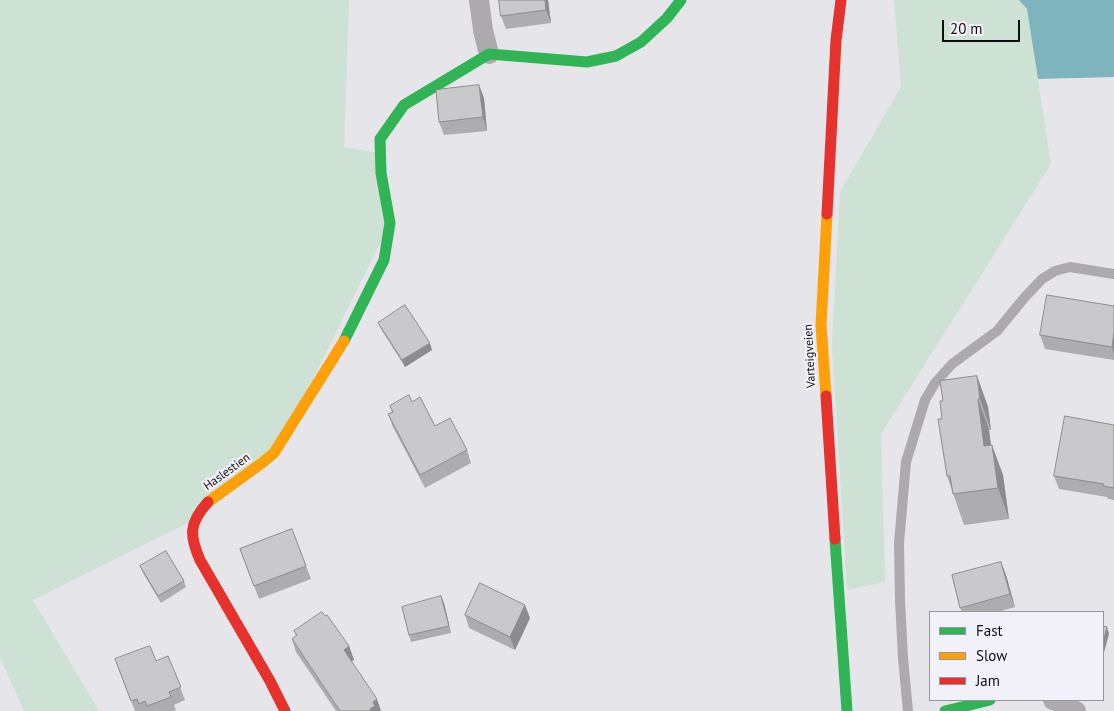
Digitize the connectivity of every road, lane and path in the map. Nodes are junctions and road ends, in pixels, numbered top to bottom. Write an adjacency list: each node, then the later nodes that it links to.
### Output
1 (479, 0): 4 (street)
2 (681, 0): 4 (street)
3 (841, 0): 9 (street, Varteigveien)
4 (489, 54): 8 (street, Haslestien)
5 (1114, 274): 10 (lane)
6 (986, 701): 11 (street)
7 (1056, 701): 12 (street)
8 (285, 711)
9 (847, 711)
10 (908, 711)
11 (945, 711)
12 (1076, 711)

